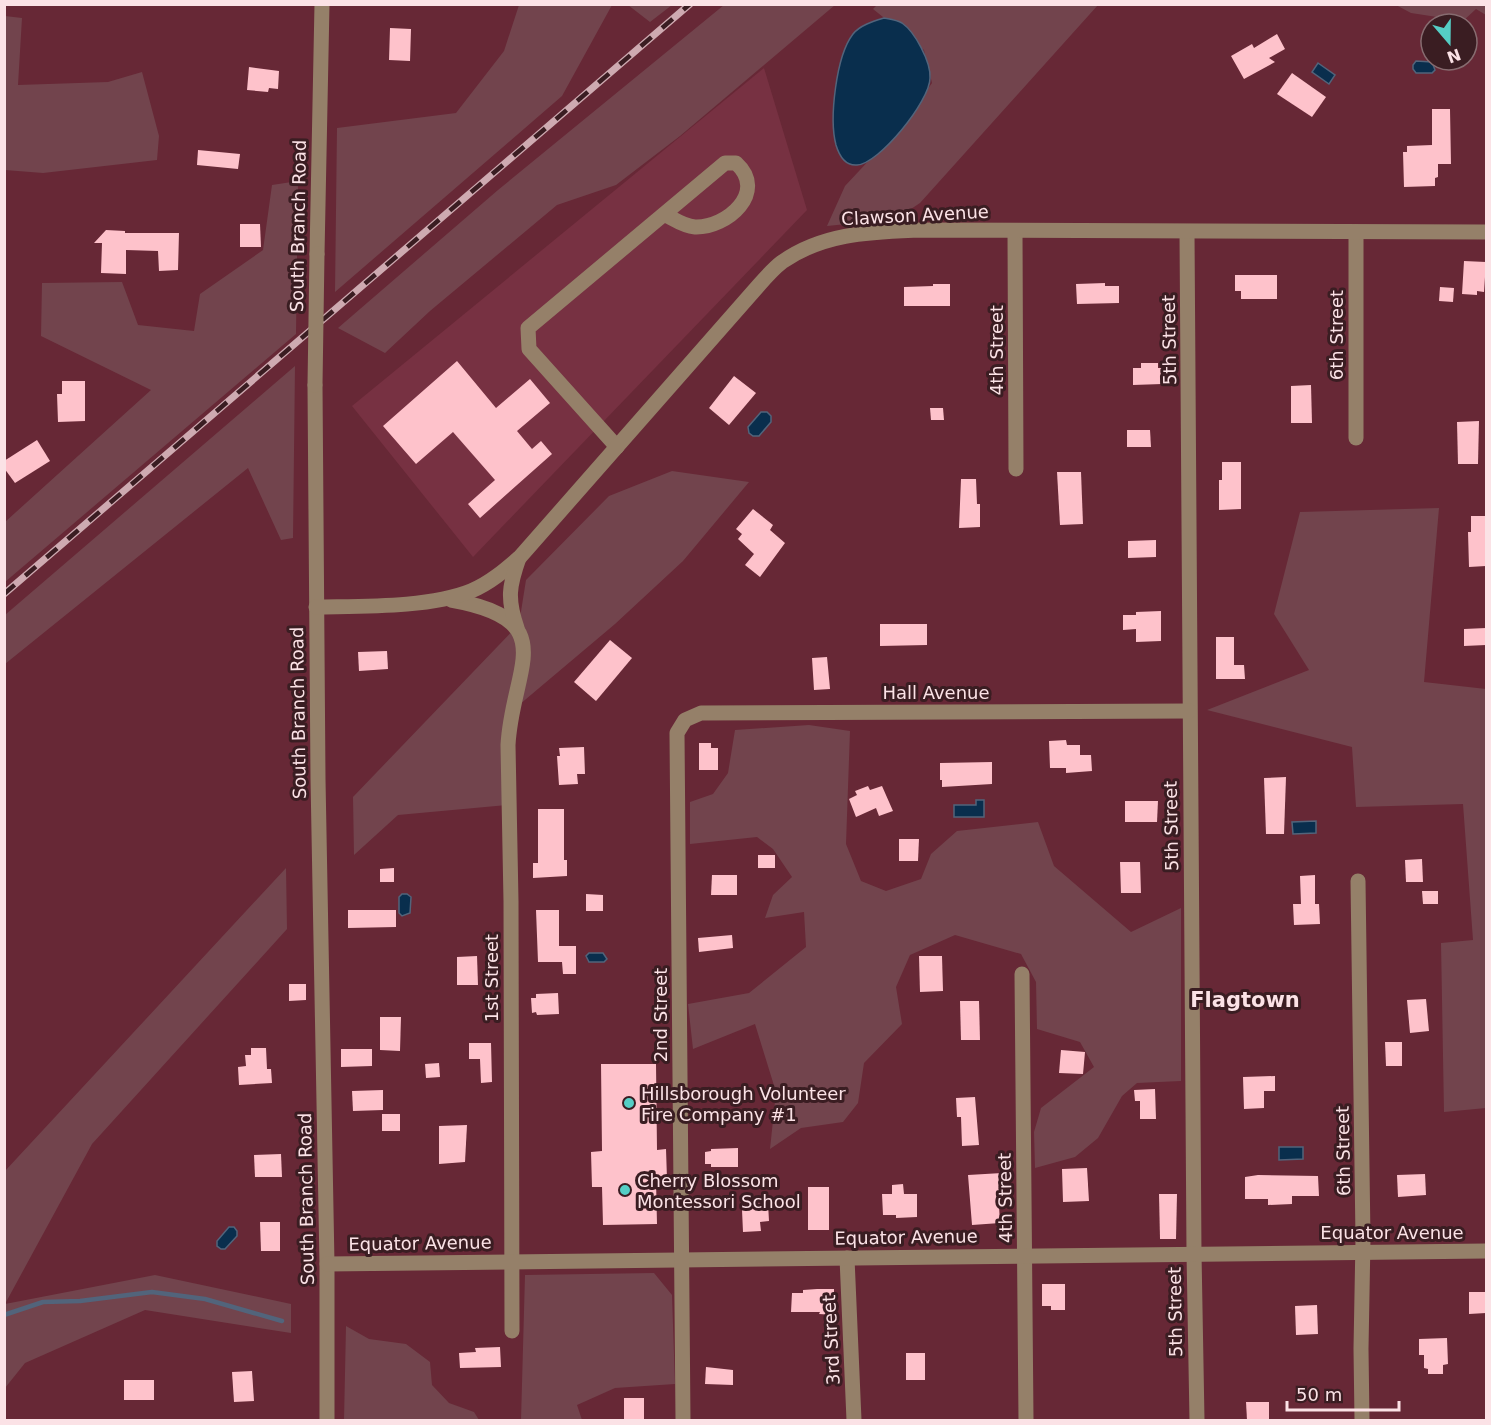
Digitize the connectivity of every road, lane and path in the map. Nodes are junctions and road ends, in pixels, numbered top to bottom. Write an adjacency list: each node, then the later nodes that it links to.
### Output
1 (322, 4): 12 (street, South Branch Road, bridge)
2 (664, 214): 2 (street); 8 (street)
3 (1015, 231): 4 (street, Clawson Avenue); 8 (street, Clawson Avenue); 9 (street, 4th Street)
4 (1187, 232): 5 (street, Clawson Avenue); 14 (street, 5th Street)
5 (1356, 232): 6 (street, Clawson Avenue); 7 (street, 6th Street)
6 (1486, 232)
7 (1356, 438)
8 (617, 447): 10 (street, Clawson Avenue)
9 (1016, 469)
10 (520, 557): 11 (street, Clawson Avenue); 13 (street, 1st Street)
11 (447, 599): 12 (street, Clawson Avenue); 13 (street)
12 (316, 607): 25 (street, South Branch Road)
13 (517, 628): 24 (street, 1st Street)
14 (1190, 711): 15 (street, Hall Avenue); 20 (street, 5th Street)
15 (685, 720): 23 (street, 2nd Street)
16 (1358, 881): 18 (street, 6th Street)
17 (1022, 974): 21 (street, 4th Street)
18 (1364, 1251): 19 (street, Equator Avenue); 20 (street, Equator Avenue); 32 (street, 6th Street)
19 (1486, 1251)
20 (1194, 1253): 21 (street, Equator Avenue); 31 (street, 5th Street)
21 (1026, 1255): 22 (street, Equator Avenue); 30 (street, 4th Street)
22 (847, 1258): 23 (street, Equator Avenue); 29 (street, 3rd Street)
23 (681, 1260): 24 (street, Equator Avenue); 28 (street, 2nd Street)
24 (513, 1262): 25 (street, Equator Avenue); 26 (street, 1st Street)
25 (327, 1264): 27 (street, South Branch Road)
26 (513, 1331)
27 (327, 1420)
28 (683, 1420)
29 (854, 1420)
30 (1026, 1420)
31 (1197, 1420)
32 (1362, 1420)

